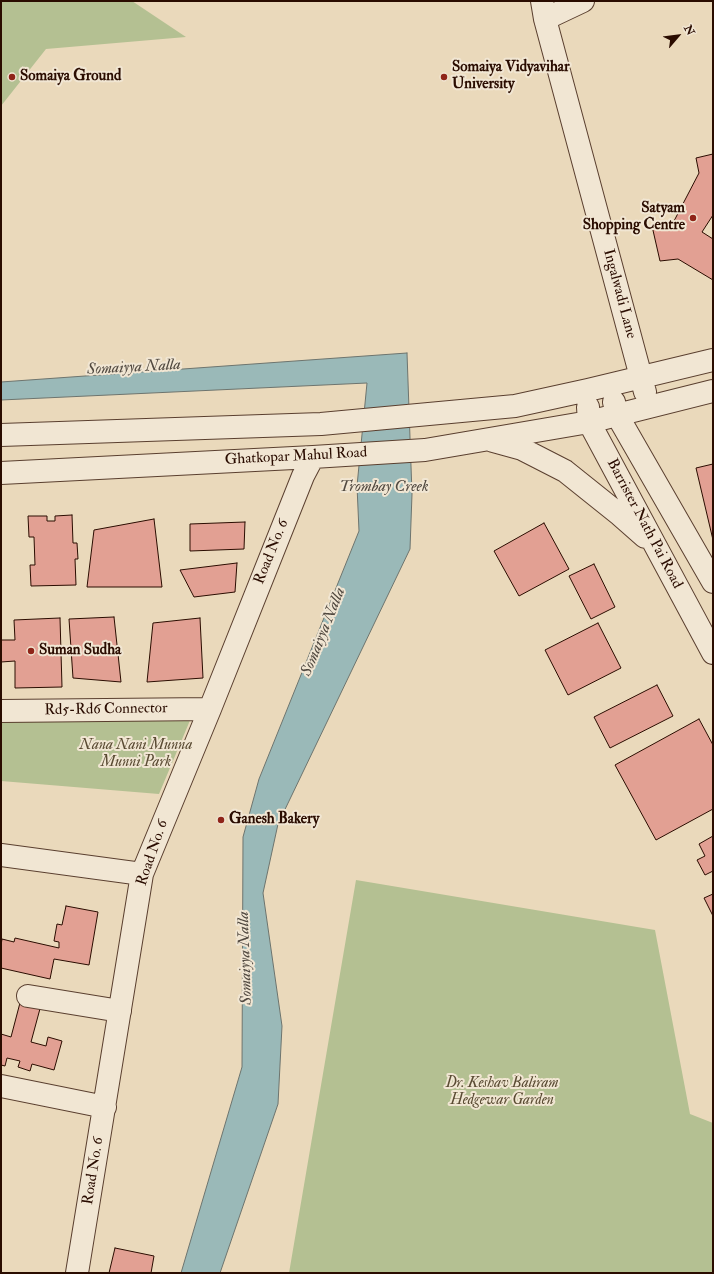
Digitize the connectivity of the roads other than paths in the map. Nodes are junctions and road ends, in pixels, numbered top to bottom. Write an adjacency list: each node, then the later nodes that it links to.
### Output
1 (583, 1): 2 (street)
2 (544, 10): 4 (street, Ingalwadi Lane)
3 (713, 360): 4 (street, Ghatkopar Mahul Road)
4 (641, 378): 5 (street, Ghatkopar Mahul Road); 8 (street, Ingalwadi Lane)
5 (610, 385): 6 (street, Ghatkopar Mahul Road); 9 (street)
6 (588, 390): 10 (street, Barrister Nath Pai Road); 11 (street, Ghatkopar Mahul Road)
7 (713, 391): 8 (street, Ghatkopar Mahul Road)
8 (649, 408): 9 (street, Ghatkopar Mahul Road)
9 (617, 415): 10 (street, Ghatkopar Mahul Road); 16 (street)
10 (589, 422): 12 (street, Ghatkopar Mahul Road); 15 (street, Barrister Nath Pai Road)
11 (1, 435)
12 (486, 439): 13 (street, Ghatkopar Mahul Road); 15 (street)
13 (313, 457): 14 (street, Ghatkopar Mahul Road); 18 (street, Road No. 6)
14 (1, 473)
15 (657, 549): 17 (street, Barrister Nath Pai Road)
16 (713, 582)
17 (713, 653)
18 (210, 709): 19 (street, Rd5-Rd6 Connector); 21 (street, Road No. 6)
19 (1, 712)
20 (1, 855): 21 (street)
21 (142, 874): 23 (street, Road No. 6)
22 (28, 996): 23 (street)
23 (120, 1011): 25 (street, Road No. 6)
24 (1, 1086): 25 (street)
25 (105, 1107): 26 (street, Road No. 6)
26 (77, 1273)

